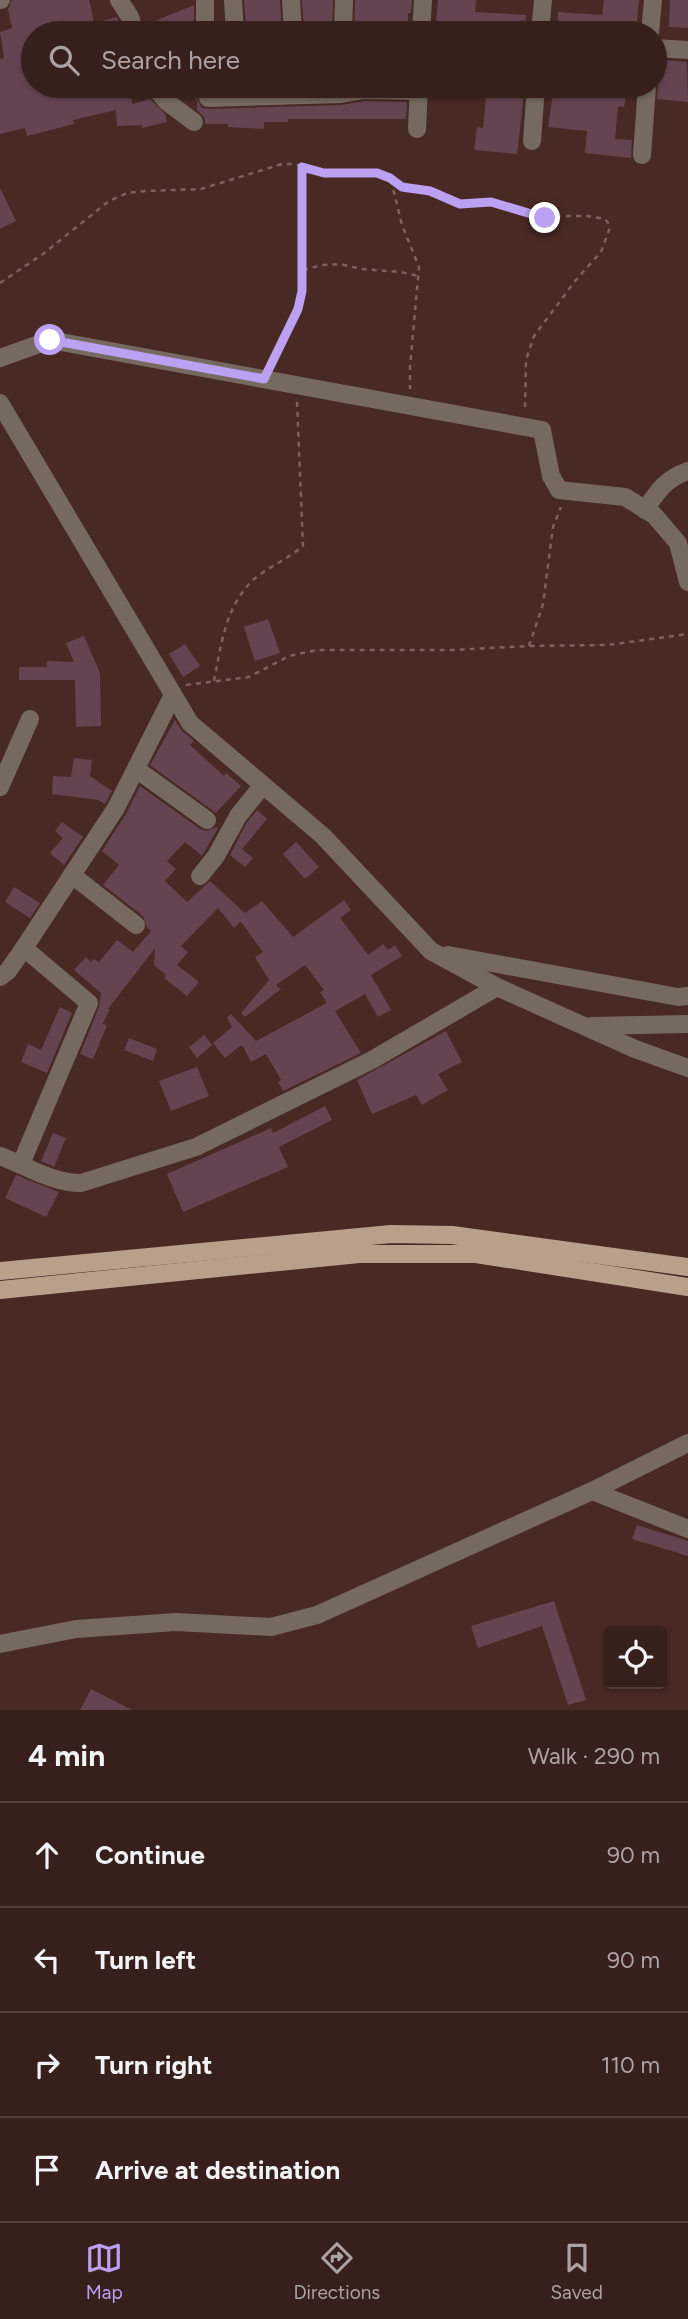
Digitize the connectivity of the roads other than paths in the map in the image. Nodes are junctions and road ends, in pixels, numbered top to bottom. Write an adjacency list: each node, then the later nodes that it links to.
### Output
1 (119, 0): 9 (street)
2 (205, 0): 10 (street)
3 (233, 0): 11 (street)
4 (291, 0): 12 (street)
5 (344, 0): 13 (street)
6 (423, 0): 14 (street)
7 (543, 0): 15 (street)
8 (653, 0): 16 (street)
9 (131, 21)
10 (205, 21)
11 (234, 21)
12 (292, 21)
13 (343, 21)
14 (422, 21)
15 (541, 21)
16 (651, 21)
17 (667, 49): 18 (street)
18 (688, 50)
19 (164, 98): 23 (street)
20 (419, 98): 24 (street)
21 (535, 98): 25 (street)
22 (646, 98): 26 (street)
23 (194, 122)
24 (417, 129)
25 (532, 141)
26 (642, 155)
27 (0, 358): 30 (street)
28 (0, 403): 32 (street)
29 (688, 471): 30 (street)
30 (645, 510): 31 (street)
31 (688, 582)
32 (171, 692): 34 (street); 35 (street)
33 (30, 719): 36 (street)
34 (136, 769): 37 (street); 38 (street)
35 (263, 785): 39 (street); 42 (street)
36 (0, 787)
37 (207, 820)
38 (72, 875): 40 (street); 41 (street)
39 (200, 876)
40 (136, 925)
41 (24, 948): 43 (street); 50 (street)
42 (431, 951): 44 (street); 45 (street)
43 (0, 976)
44 (497, 987): 47 (street); 50 (street)
45 (688, 996)
46 (688, 1024): 47 (street)
47 (584, 1026): 48 (street)
48 (688, 1068)
49 (0, 1156): 50 (street)
50 (21, 1164)
51 (688, 1266): 52 (main road)
52 (0, 1271)
53 (688, 1287): 54 (main road)
54 (0, 1290)
55 (688, 1443): 56 (street)
56 (592, 1491): 57 (street); 58 (street)
57 (688, 1529)
58 (0, 1644)

